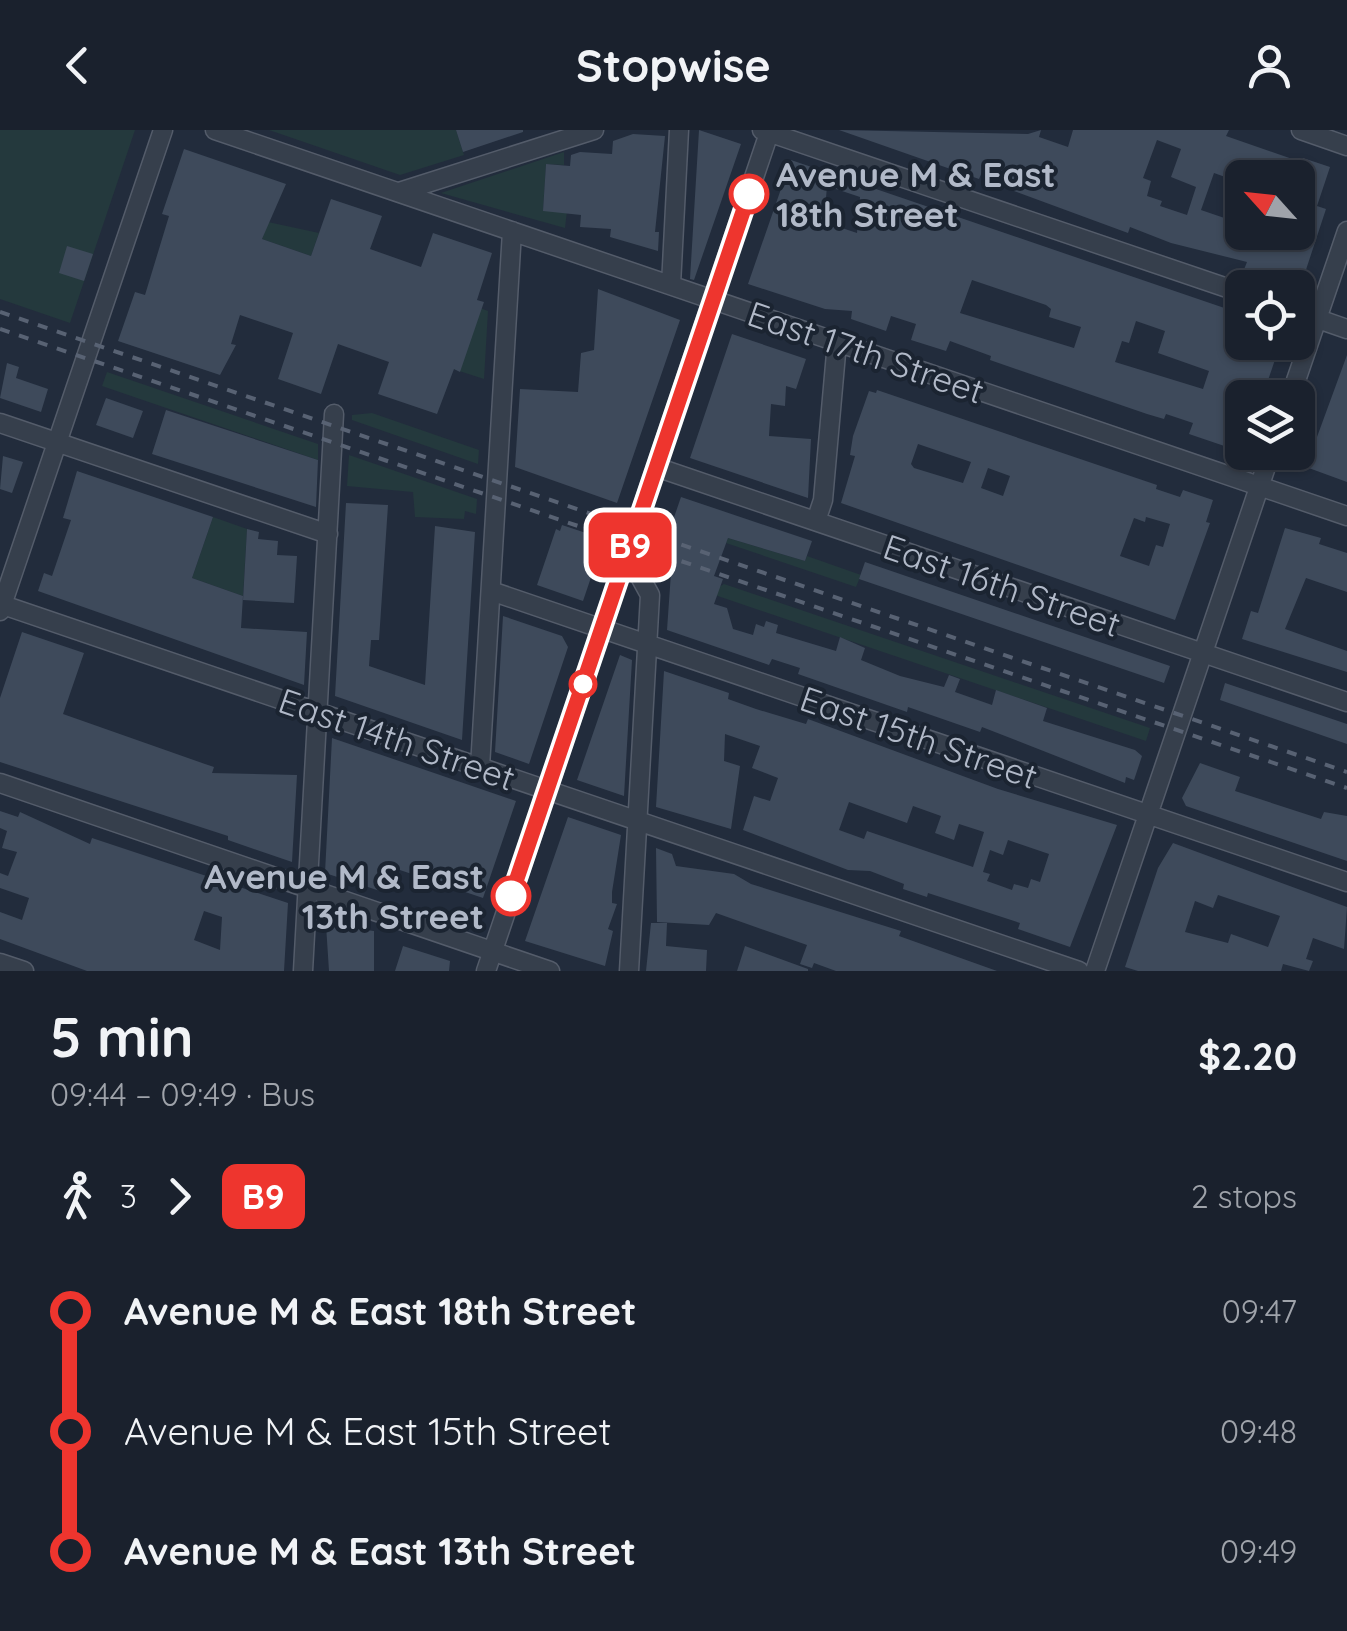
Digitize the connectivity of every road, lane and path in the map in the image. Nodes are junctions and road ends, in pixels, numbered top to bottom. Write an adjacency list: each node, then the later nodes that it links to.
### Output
1 (163, 130): 20 (street)
2 (216, 130): 8 (street, East 17th Street)
3 (594, 130): 8 (street)
4 (680, 130): 11 (street)
5 (1300, 130): 7 (street)
6 (767, 131): 12 (street); 13 (street)
7 (1347, 146)
8 (398, 192): 10 (street, East 17th Street)
9 (1347, 230): 14 (street)
10 (512, 231): 11 (street, East 17th Street); 28 (street)
11 (671, 285): 13 (street, East 17th Street)
12 (1225, 287)
13 (713, 300): 16 (street, East 17th Street); 21 (street)
14 (1317, 318): 15 (street); 17 (street)
15 (1347, 329)
16 (837, 342): 23 (street, East 17th Street); 25 (street)
17 (1296, 380)
18 (334, 414): 26 (street)
19 (0, 424): 20 (street)
20 (57, 443): 26 (street); 29 (street)
21 (656, 467): 25 (street, East 16th Street); 27 (street)
22 (1265, 470): 23 (street)
23 (1260, 486): 24 (street, East 17th Street); 32 (street)
24 (1347, 516)
25 (816, 522): 32 (street, East 16th Street)
26 (328, 534): 34 (street)
27 (627, 553): 30 (street); 31 (street)
28 (490, 591): 30 (street, East 15th Street); 35 (street)
29 (1, 606): 34 (street, East 14th Street)
30 (602, 629): 31 (street, East 15th Street); 37 (street)
31 (649, 645): 38 (street, East 15th Street); 39 (street)
32 (1201, 653): 33 (street, East 16th Street); 38 (street)
33 (1347, 702)
34 (318, 712): 35 (street, East 14th Street); 41 (street)
35 (480, 768): 37 (street, East 14th Street)
36 (0, 783): 41 (street)
37 (547, 790): 39 (street, East 14th Street); 42 (street)
38 (1148, 814): 40 (street, East 15th Street); 50 (street)
39 (638, 822): 48 (street); 49 (street, East 14th Street)
40 (1347, 882)
41 (308, 888): 42 (street); 45 (street)
42 (492, 951): 46 (street); 47 (street)
43 (0, 963): 44 (street)
44 (24, 971)
45 (303, 971)
46 (486, 971)
47 (550, 971)
48 (630, 971)
49 (1079, 971)
50 (1095, 971)

